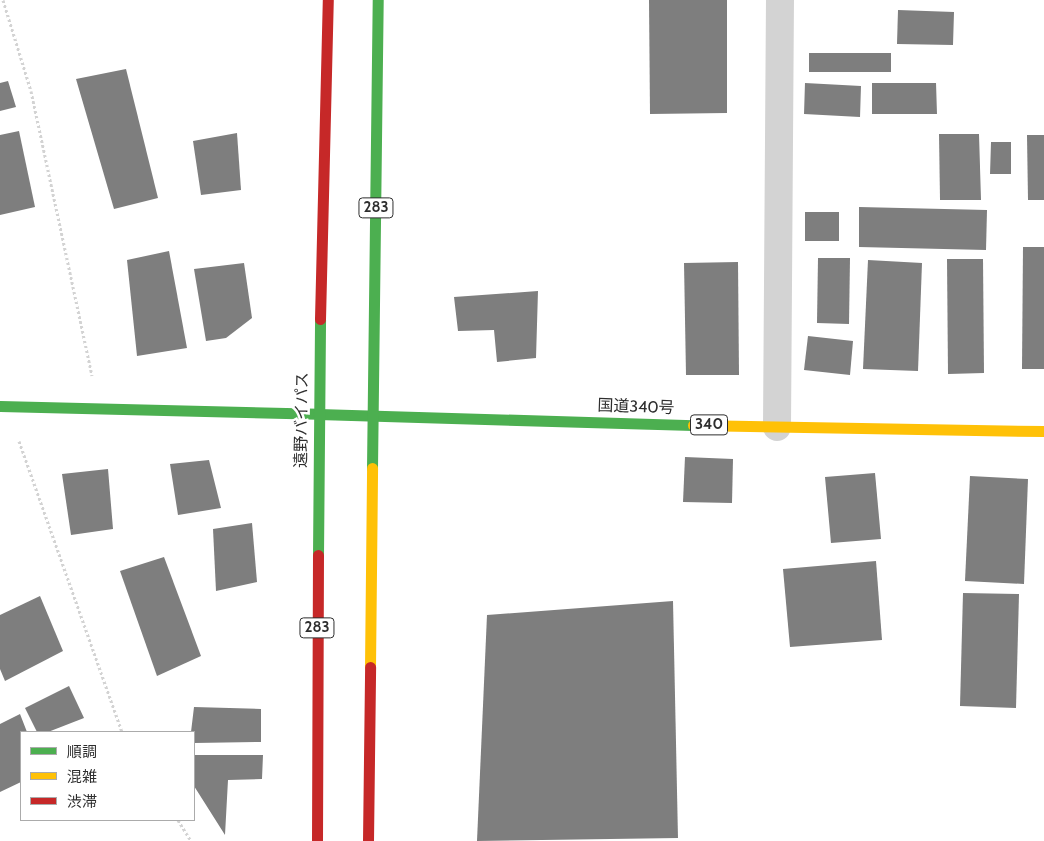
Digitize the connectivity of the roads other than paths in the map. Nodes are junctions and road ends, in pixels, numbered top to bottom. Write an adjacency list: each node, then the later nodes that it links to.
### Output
1 (328, 0): 5 (main road, 遠野バイパス / 283)
2 (378, 0): 6 (main road, 283)
3 (780, 0): 7 (street)
4 (4, 406): 5 (main road, 国道340号)
5 (318, 414): 6 (main road, 国道340号 / 340); 9 (main road, 遠野バイパス / 283)
6 (373, 417): 7 (main road, 国道340号 / 340); 10 (main road, 283)
7 (777, 427): 8 (main road, 国道340号 / 340)
8 (1044, 431)
9 (316, 841)
10 (368, 841)

